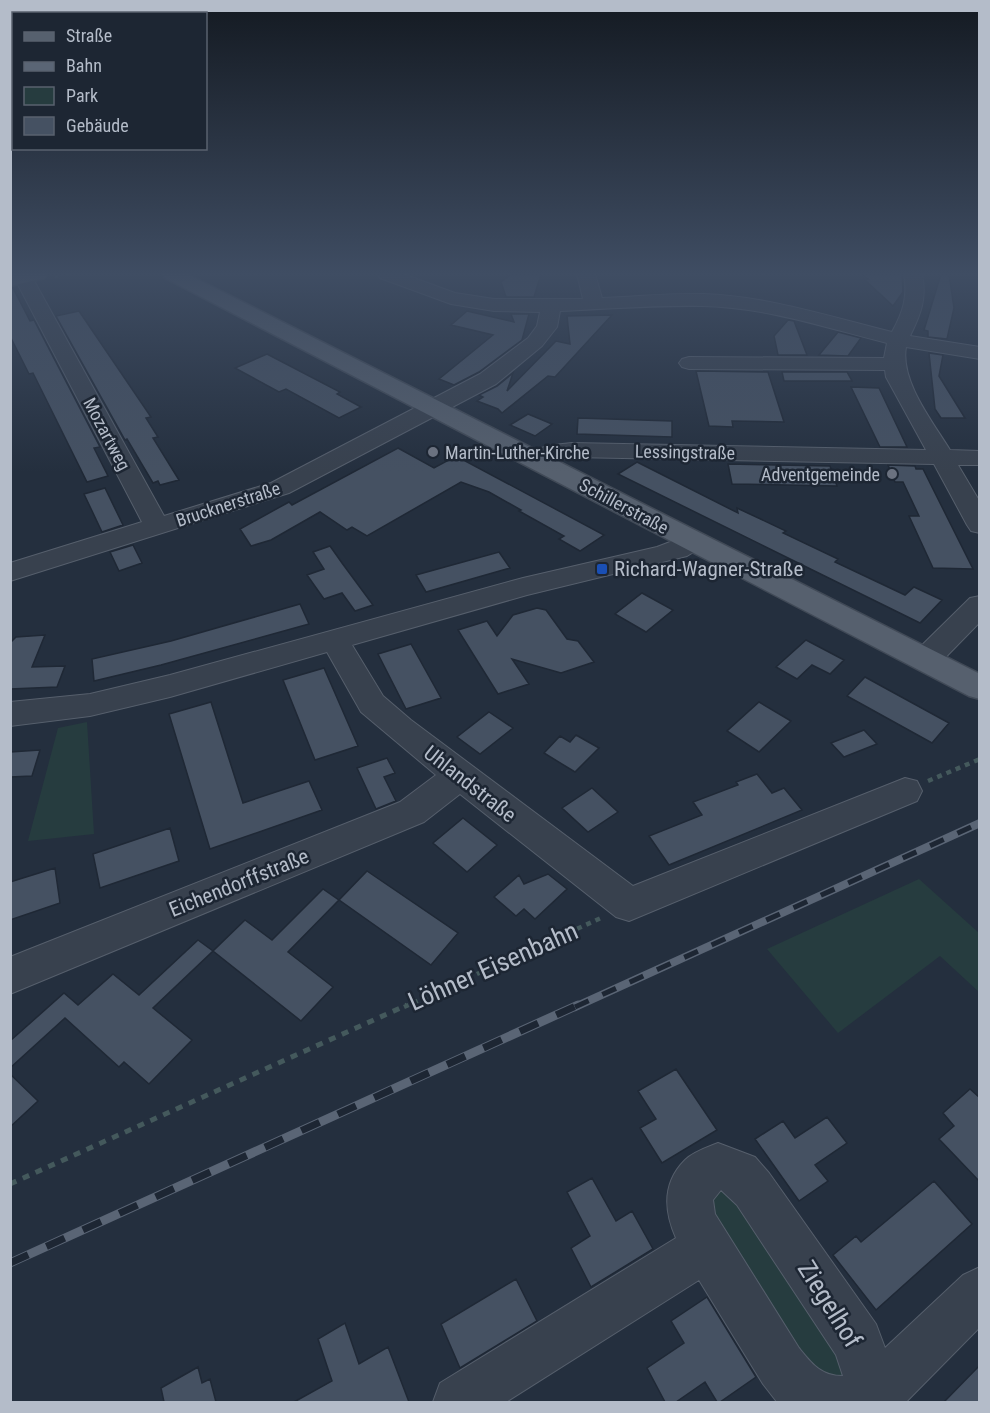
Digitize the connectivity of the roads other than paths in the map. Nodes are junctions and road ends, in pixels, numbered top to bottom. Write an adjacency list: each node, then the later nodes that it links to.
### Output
1 (898, 339): 8 (street)
2 (57, 340): 14 (street, Mozartweg)
3 (301, 340): 9 (main road, Schillerstraße)
4 (536, 340): 9 (street, Brucknerstraße)
5 (904, 340): 6 (street)
6 (980, 353)
7 (689, 363): 8 (street)
8 (893, 364): 10 (street)
9 (434, 408): 12 (main road, Schillerstraße); 14 (street, Brucknerstraße)
10 (942, 457): 11 (street, Lessingstraße); 12 (street, Lessingstraße); 13 (street)
11 (980, 458)
12 (536, 460): 15 (main road, Schillerstraße)
13 (980, 525)
14 (157, 527): 16 (street, Brucknerstraße)
15 (691, 542): 18 (street); 19 (main road, Schillerstraße)
16 (10, 572)
17 (980, 605): 19 (street)
18 (335, 640): 21 (street); 22 (street, Uhlandstraße)
19 (925, 660): 20 (main road, Schillerstraße)
20 (980, 688)
21 (10, 714)
22 (460, 776): 23 (street, Uhlandstraße); 24 (street, Eichendorffstraße)
23 (905, 791)
24 (10, 976)
25 (706, 1247): 27 (street, Ziegelhof); 27 (street, Ziegelhof); 28 (street)
26 (980, 1292): 27 (street)
27 (877, 1398)
28 (459, 1402)

